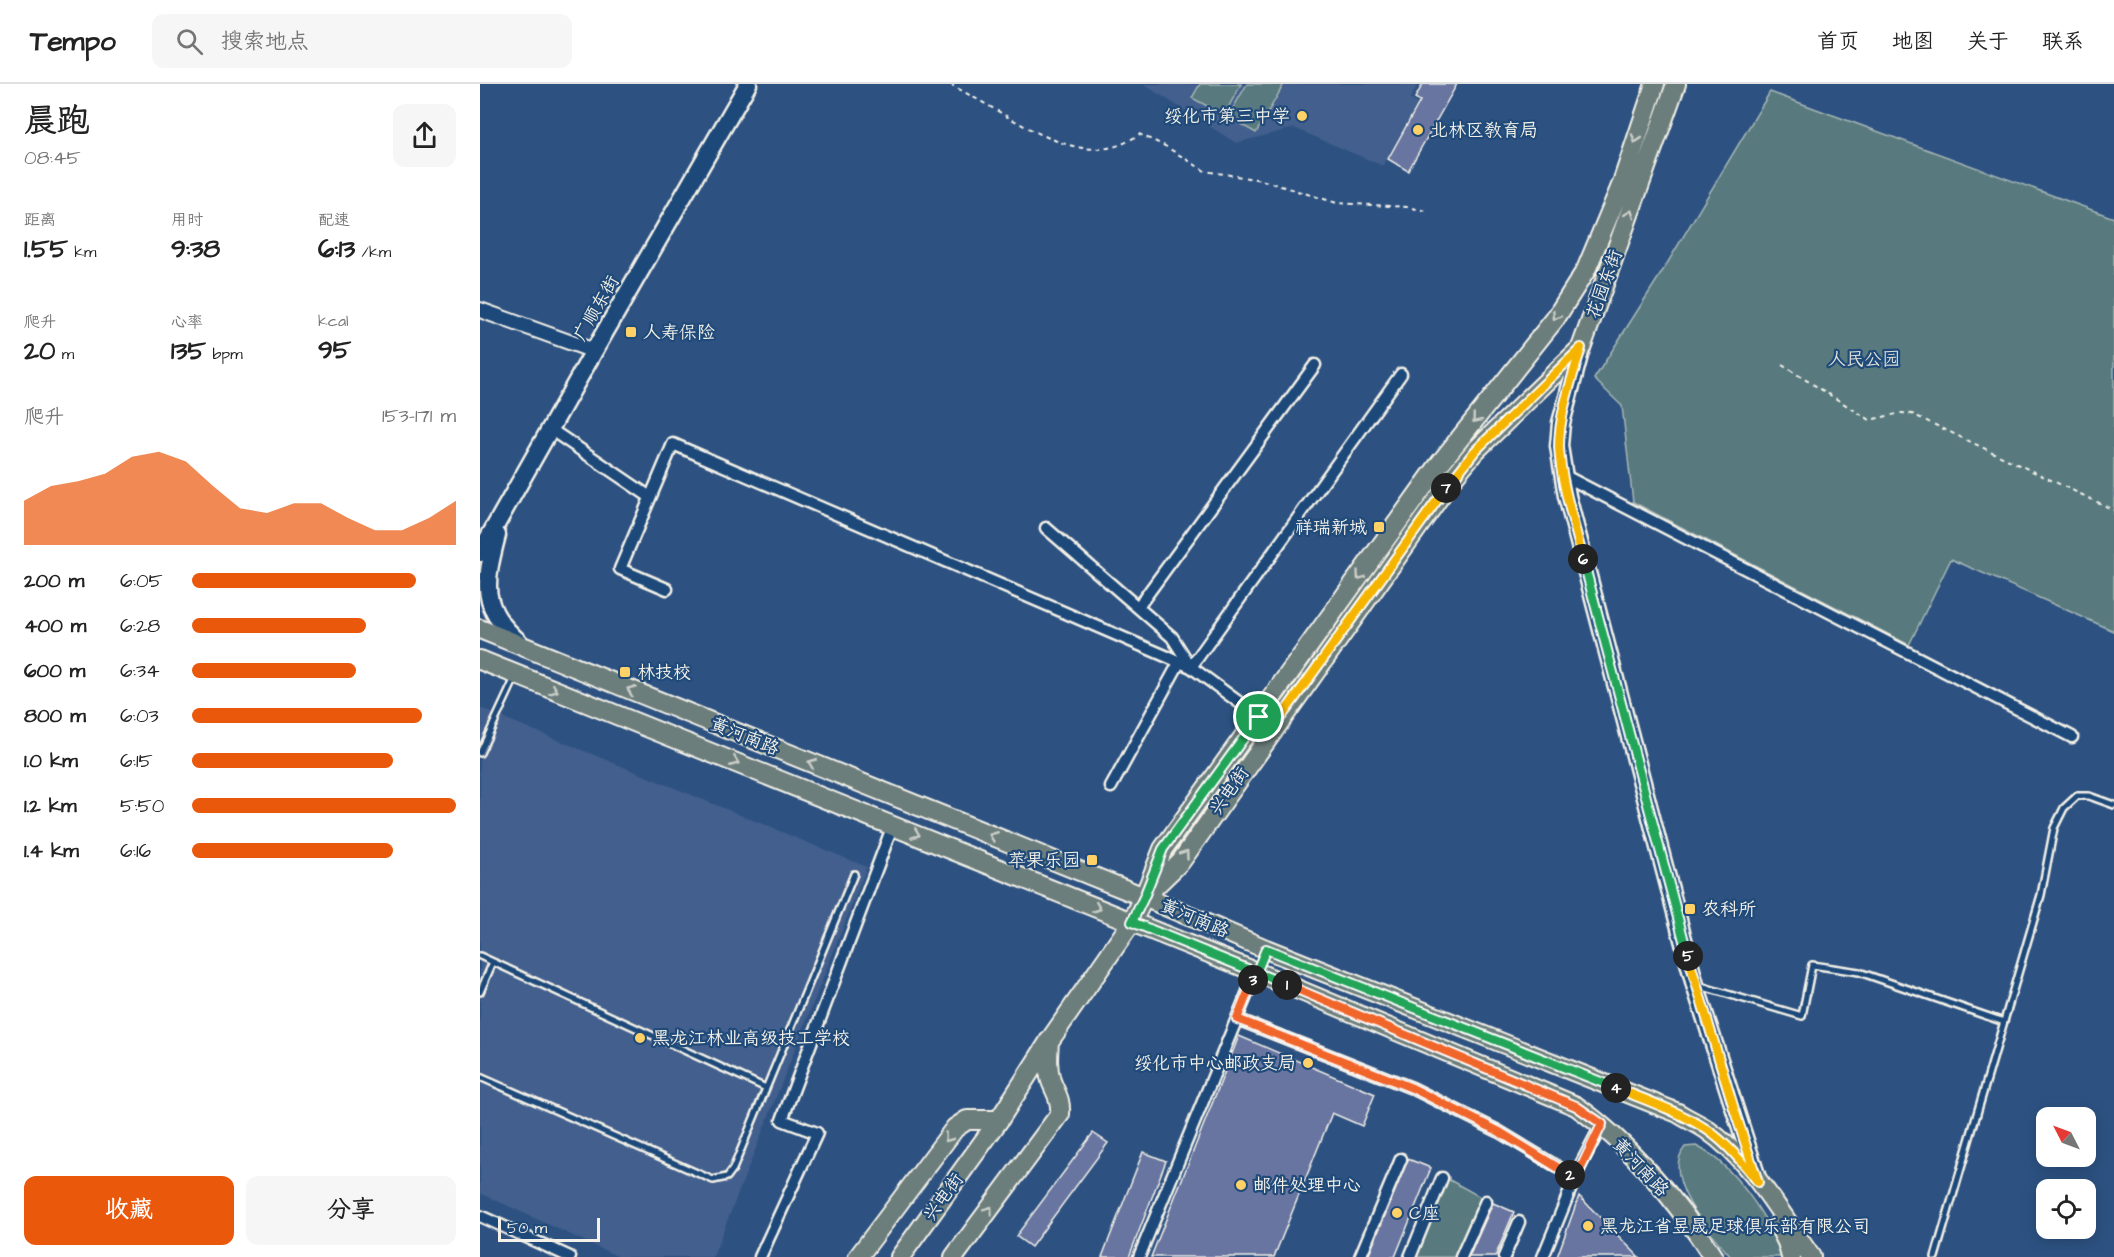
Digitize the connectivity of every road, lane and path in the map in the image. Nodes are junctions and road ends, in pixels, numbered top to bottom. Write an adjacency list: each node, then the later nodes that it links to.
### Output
1 (748, 84): 8 (main road, 广顺东街)
2 (950, 84): 5 (path)
3 (1655, 84): 12 (main road, 花园东街, one-way to 12)
4 (1676, 84): 7 (main road, 花园东街, one-way to 4)
5 (1427, 210)
6 (480, 310): 8 (street)
7 (1581, 348): 14 (main road, 花园东街); 28 (main road, 兴电街)
8 (594, 351): 13 (main road, 广顺东街)
9 (1315, 365): 21 (street)
10 (1782, 365): 16 (path)
11 (1401, 374): 26 (street)
12 (1512, 374): 28 (main road, 兴电街, one-way to 28)
13 (550, 429): 15 (street); 17 (main road, 广顺东街)
14 (1563, 474): 29 (street); 41 (main road, 花园东街)
15 (650, 496): 20 (street); 25 (street)
16 (2114, 510)
17 (503, 512): 19 (main road, 广顺东街); 23 (main road)
18 (1046, 528): 21 (street)
19 (480, 554)
20 (667, 589)
21 (1138, 608): 26 (street)
22 (480, 629): 23 (main road, 黄河南路)
23 (528, 649): 35 (main road, 黄河南路, one-way to 23)
24 (480, 660): 27 (main road, 黄河南路)
25 (1179, 663): 26 (street); 31 (street)
26 (1191, 667): 28 (street)
27 (516, 675): 30 (lane); 33 (main road, 黄河南路, one-way to 33)
28 (1267, 722): 35 (main road, 兴电街)
29 (2072, 737)
30 (480, 753)
31 (1111, 787)
32 (2114, 805): 44 (lane)
33 (893, 825): 36 (main road, 黄河南路, one-way to 36); 58 (street)
34 (854, 874): 47 (lane)
35 (1144, 897): 36 (main road, 兴电街); 37 (main road, 黄河南路)
36 (1132, 922): 40 (main road, 黄河南路); 45 (main road, 兴电街)
37 (1266, 949): 40 (main road); 53 (main road, 黄河南路)
38 (480, 956): 39 (lane)
39 (493, 962): 42 (lane); 47 (lane)
40 (1256, 972): 43 (street); 49 (main road, 黄河南路)
41 (1695, 985): 44 (lane); 53 (main road, 花园东街)
42 (480, 992)
43 (1237, 1019): 52 (street); 62 (street)
44 (2004, 1022): 71 (lane)
45 (1050, 1040): 48 (main road, 兴电街); 61 (main road, one-way to 45)
46 (480, 1077): 47 (lane)
47 (766, 1088)
48 (999, 1120): 59 (main road, one-way to 59); 60 (main road, 兴电街)
49 (1602, 1124): 52 (street); 68 (main road, 黄河南路)
50 (1401, 1159): 63 (street)
51 (1442, 1178): 64 (street)
52 (1576, 1178): 67 (street)
53 (1758, 1182): 69 (main road); 70 (main road)
54 (1486, 1201): 65 (street)
55 (480, 1215): 57 (street)
56 (1519, 1222): 66 (street)
57 (570, 1257)
58 (760, 1257)
59 (858, 1257)
60 (900, 1257)
61 (954, 1257)
62 (1140, 1257)
63 (1359, 1257)
64 (1410, 1257)
65 (1461, 1257)
66 (1504, 1257)
67 (1543, 1257)
68 (1713, 1257)
69 (1791, 1257)
70 (1811, 1257)
71 (1935, 1257)

